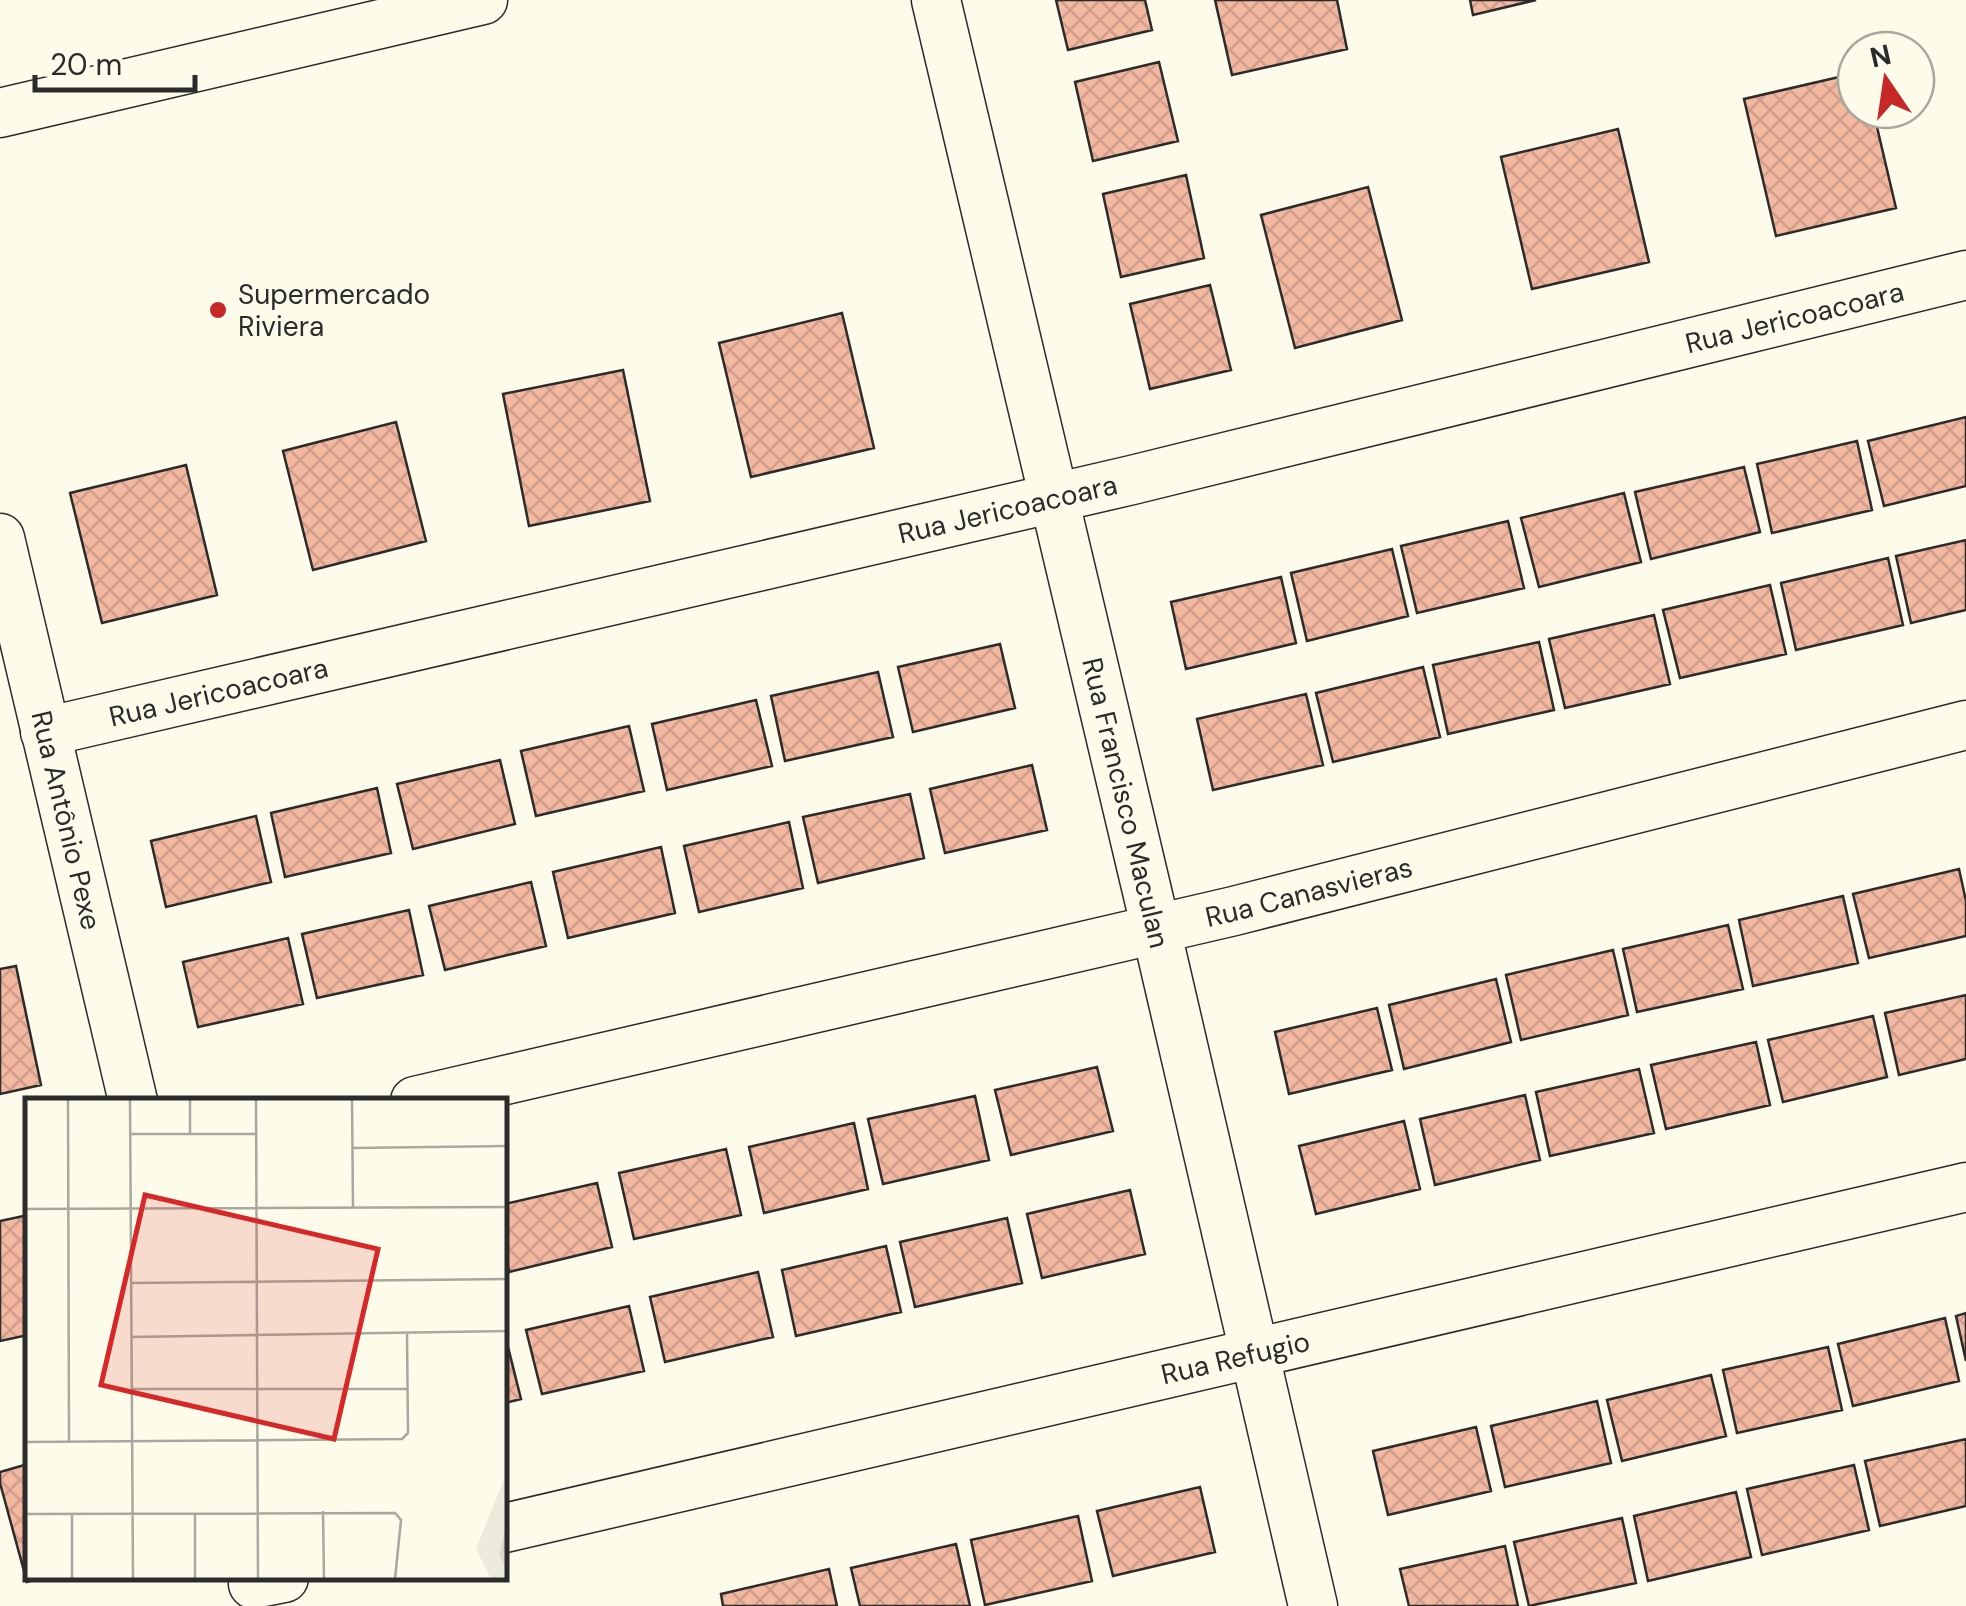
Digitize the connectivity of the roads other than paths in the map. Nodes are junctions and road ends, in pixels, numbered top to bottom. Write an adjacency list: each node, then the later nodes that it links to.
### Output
1 (483, 0): 3 (street)
2 (936, 0): 5 (street, Rua Francisco Maculan)
3 (0, 113)
4 (1966, 275): 5 (street, Rua Jericoacoara)
5 (1053, 499): 8 (street, Rua Jericoacoara); 9 (street, Rua Francisco Maculan)
6 (0, 538): 8 (street, Rua Antônio Pexe)
7 (1966, 725): 9 (street, Rua Canasvieras)
8 (46, 732): 10 (street, Rua Antônio Pexe)
9 (1156, 929): 11 (street, Rua Canasvieras); 13 (street, Rua Francisco Maculan)
10 (132, 1098)
11 (428, 1098)
12 (1966, 1187): 13 (street, Rua Refugio)
13 (1254, 1353): 14 (street, Rua Refugio); 15 (street, Rua Francisco Maculan)
14 (508, 1527)
15 (1313, 1606)

